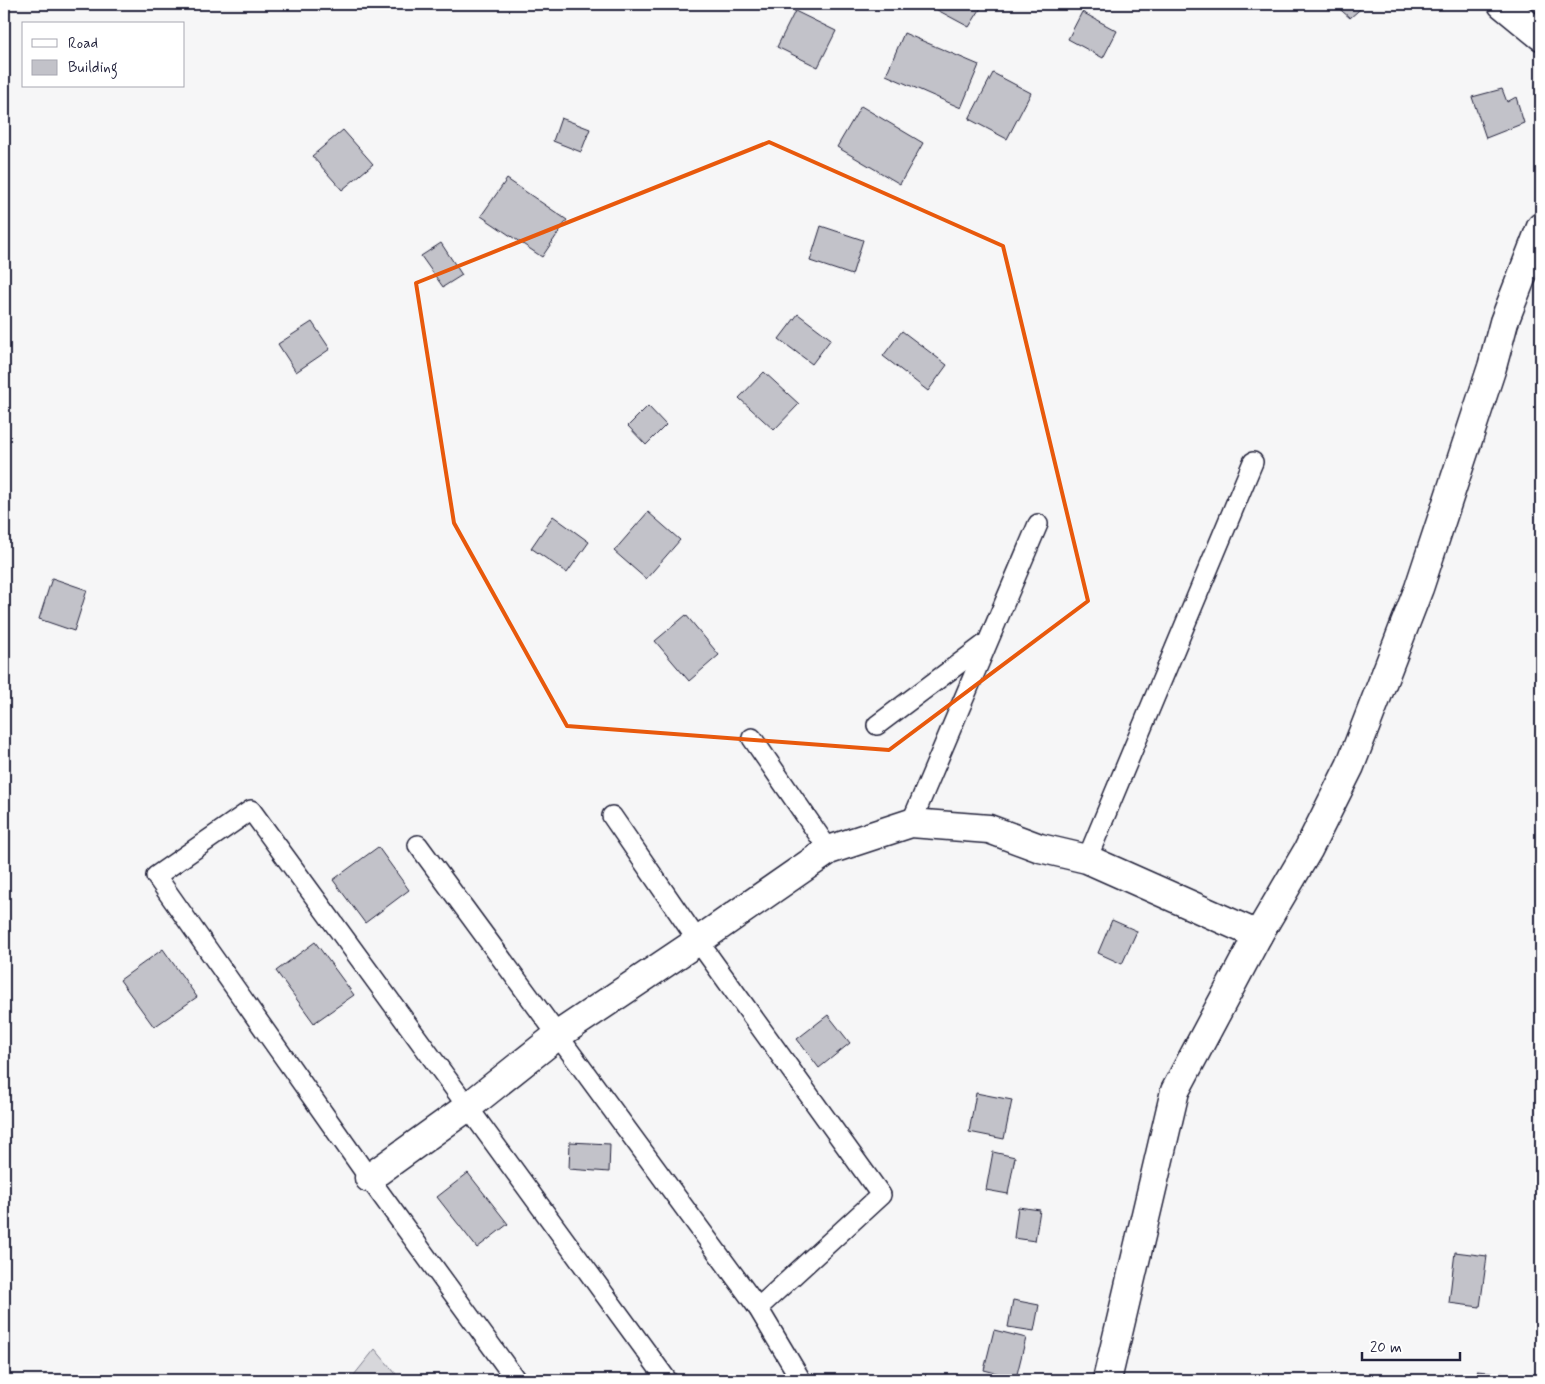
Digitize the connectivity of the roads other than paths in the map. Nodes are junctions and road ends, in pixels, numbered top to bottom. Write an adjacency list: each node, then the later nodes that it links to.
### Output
1 (1502, 4): 2 (street)
2 (1541, 36)
3 (1541, 227): 14 (street)
4 (1253, 462): 13 (lane)
5 (1038, 524): 6 (lane)
6 (986, 643): 7 (lane); 10 (lane)
7 (877, 724)
8 (752, 738): 12 (lane)
9 (612, 816): 15 (lane)
10 (911, 823): 12 (street); 13 (street)
11 (418, 846): 16 (lane)
12 (829, 850): 15 (street)
13 (1087, 858): 14 (street)
14 (1258, 935): 23 (street)
15 (698, 942): 16 (street); 19 (lane)
16 (558, 1035): 17 (street); 19 (lane)
17 (469, 1106): 18 (street); 18 (lane); 20 (lane)
18 (369, 1178): 21 (lane)
19 (758, 1308): 22 (lane)
20 (660, 1377)
21 (516, 1380)
22 (801, 1380)
23 (1107, 1380)

